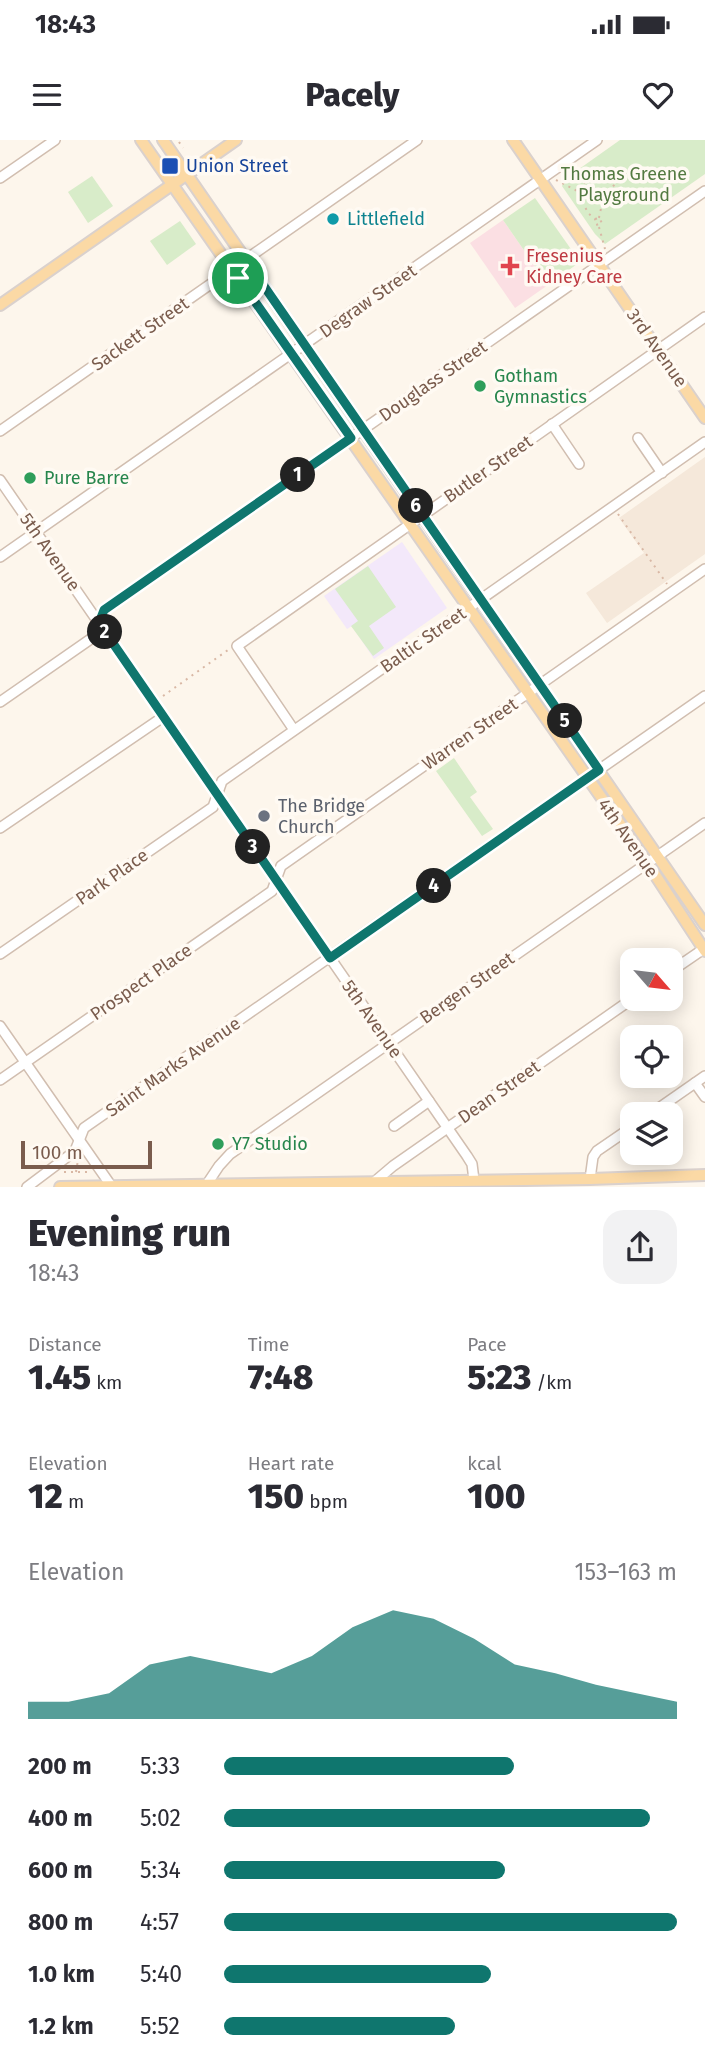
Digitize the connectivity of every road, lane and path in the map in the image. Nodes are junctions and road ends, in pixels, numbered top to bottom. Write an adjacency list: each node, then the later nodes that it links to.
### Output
1 (55, 140): 11 (street)
2 (141, 140): 14 (main road, 4th Avenue)
3 (163, 140): 10 (main road, 4th Avenue)
4 (236, 140): 10 (main road)
5 (417, 140): 24 (street, Sackett Street)
6 (513, 140): 12 (main road, 3rd Avenue)
7 (597, 140): 12 (street, Degraw Street)
8 (179, 142): 9 (path)
9 (183, 148)
10 (187, 174): 14 (main road); 24 (main road, 4th Avenue)
11 (0, 178)
12 (541, 180): 25 (main road, 3rd Avenue); 29 (street, Degraw Street)
13 (556, 180): 16 (path)
14 (173, 184): 26 (main road, 4th Avenue); 27 (main road)
15 (705, 191): 25 (street, Douglass Street)
16 (580, 193): 17 (path); 18 (path); 19 (path)
17 (585, 195): 18 (path); 19 (path)
18 (606, 195): 20 (path)
19 (582, 201): 21 (path)
20 (599, 218): 21 (path); 22 (path)
21 (595, 219): 22 (path)
22 (598, 226): 23 (path)
23 (605, 250)
24 (246, 260): 26 (street, Sackett Street); 29 (main road, 4th Avenue)
25 (599, 265): 30 (main road, 3rd Avenue); 34 (street, Douglass Street)
26 (232, 269): 31 (main road, 4th Avenue); 35 (street, Sackett Street)
27 (0, 305)
28 (705, 317): 30 (street, Butler Street)
29 (304, 345): 31 (street, Degraw Street); 34 (main road, 4th Avenue)
30 (658, 350): 32 (main road, 3rd Avenue); 33 (street, Butler Street)
31 (292, 354): 36 (main road, 4th Avenue); 45 (street, Degraw Street)
32 (705, 418)
33 (552, 424): 39 (street); 43 (street, Butler Street)
34 (363, 430): 36 (street, Douglass Street); 43 (main road, 4th Avenue)
35 (0, 431)
36 (351, 438): 44 (main road, 4th Avenue); 51 (street, Douglass Street)
37 (638, 438): 40 (street)
38 (705, 442): 40 (street, Baltic Street)
39 (579, 464)
40 (662, 473): 49 (street, Baltic Street)
41 (0, 481): 45 (street, 5th Avenue)
42 (618, 514): 48 (path)
43 (422, 515): 44 (street, Butler Street); 49 (main road, 4th Avenue)
44 (410, 524): 50 (main road, 4th Avenue); 52 (street, Butler Street)
45 (36, 532): 46 (street, Degraw Street); 51 (street, 5th Avenue)
46 (0, 557)
47 (705, 569): 53 (street, Warren Street)
48 (667, 585)
49 (480, 599): 50 (street, Baltic Street); 53 (main road, 4th Avenue)
50 (468, 608): 54 (main road, 4th Avenue); 59 (street, Baltic Street)
51 (99, 623): 57 (street, Douglass Street); 58 (street, 5th Avenue)
52 (233, 648): 55 (path); 59 (street)
53 (540, 685): 54 (street, Warren Street); 60 (main road, 4th Avenue)
54 (528, 694): 61 (main road, 4th Avenue); 67 (street, Warren Street)
55 (163, 696)
56 (705, 696): 60 (street, Saint Marks Avenue)
57 (0, 702)
58 (163, 717): 62 (street, 5th Avenue); 64 (street)
59 (294, 730): 62 (street, Baltic Street)
60 (599, 770): 61 (street, Saint Marks Avenue); 65 (main road, 4th Avenue)
61 (587, 779): 66 (main road, 4th Avenue); 71 (street, Saint Marks Avenue)
62 (217, 794): 67 (street, 5th Avenue); 70 (street, Park Place)
63 (705, 823): 65 (street, Bergen Street)
64 (0, 828)
65 (659, 856): 66 (street, Bergen Street); 68 (main road, 4th Avenue)
66 (648, 864): 69 (main road, 4th Avenue); 75 (street, Bergen Street)
67 (276, 879): 71 (street, 5th Avenue); 76 (street, Prospect Place)
68 (705, 925)
69 (705, 949): 72 (street)
70 (0, 954)
71 (330, 958): 75 (street, 5th Avenue); 86 (street, Saint Marks Avenue)
72 (683, 963)
73 (620, 1007): 84 (street, Dean Street)
74 (0, 1026): 76 (street)
75 (388, 1043): 81 (street, 5th Avenue); 95 (street, Bergen Street)
76 (25, 1062): 78 (street, Prospect Place); 86 (street)
77 (705, 1076): 79 (street)
78 (0, 1080)
79 (695, 1083): 80 (street); 82 (street)
80 (705, 1097)
81 (429, 1101): 83 (street); 84 (street, 5th Avenue)
82 (668, 1102)
83 (394, 1126)
84 (447, 1128): 93 (street, 5th Avenue); 94 (street, Dean Street)
85 (620, 1135): 92 (street)
86 (79, 1140): 96 (street, Saint Marks Avenue); 98 (street)
87 (79, 1156): 89 (path)
88 (55, 1172): 89 (path)
89 (76, 1172): 90 (path)
90 (92, 1172)
91 (705, 1175): 92 (main road)
92 (590, 1179): 93 (main road)
93 (474, 1180): 94 (main road)
94 (372, 1184): 95 (main road)
95 (206, 1186): 98 (main road)
96 (27, 1187)
97 (60, 1187): 98 (main road)
98 (112, 1187)

